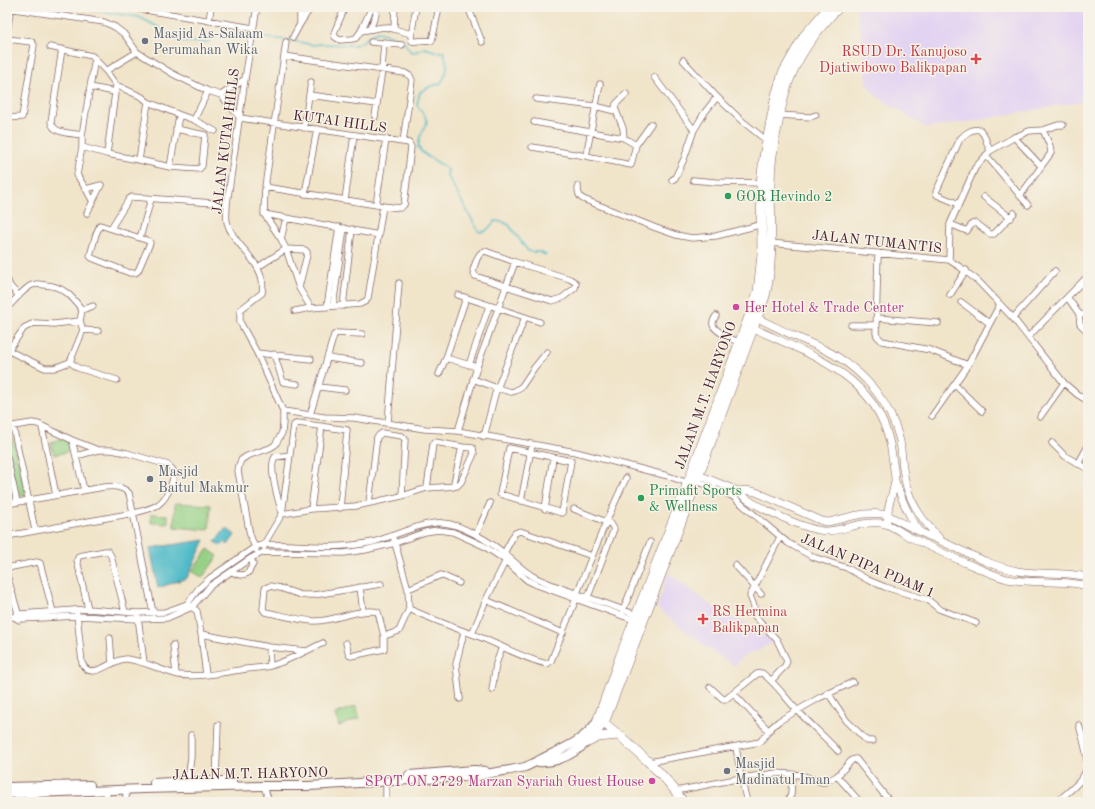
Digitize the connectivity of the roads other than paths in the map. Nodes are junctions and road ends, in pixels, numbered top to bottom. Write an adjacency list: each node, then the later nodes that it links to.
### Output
1 (10, 7): 22 (street); 33 (street)
2 (128, 7): 16 (street)
3 (210, 7): 16 (street)
4 (257, 7): 19 (street)
5 (300, 7): 17 (street)
6 (312, 7): 17 (street)
7 (345, 7): 21 (street)
8 (372, 7): 21 (street)
9 (376, 7): 20 (street)
10 (395, 7): 18 (street)
11 (416, 7): 23 (street)
12 (438, 7): 23 (street)
13 (468, 7): 29 (street)
14 (829, 7): 81 (highway, JALAN M.T. HARYONO)
15 (839, 7): 57 (highway, JALAN M.T. HARYONO)
16 (209, 21): 19 (street)
17 (300, 24): 24 (street)
18 (394, 28): 20 (street); 23 (street)
19 (253, 29): 40 (street, JALAN KUTAI HILLS)
20 (370, 29): 21 (street)
21 (361, 31)
22 (7, 33)
23 (411, 34)
24 (293, 37)
25 (7, 40): 60 (street)
26 (286, 42): 34 (street)
27 (371, 42): 28 (street)
28 (384, 42): 30 (street); 37 (street, KUTAI HILLS)
29 (482, 42)
30 (402, 45)
31 (50, 47): 32 (street)
32 (62, 49): 35 (street); 75 (street)
33 (137, 52): 38 (street); 45 (street)
34 (284, 56): 37 (street, KUTAI HILLS); 64 (street, KUTAI HILLS)
35 (95, 58): 38 (street); 44 (street)
36 (683, 60): 50 (street)
37 (382, 70): 53 (street, KUTAI HILLS); 82 (street, KUTAI HILLS)
38 (106, 71): 43 (street)
39 (654, 77): 71 (street)
40 (245, 79): 48 (street); 61 (street, JALAN KUTAI HILLS)
41 (311, 82): 49 (street)
42 (600, 84): 54 (street)
43 (116, 85): 46 (street); 52 (street)
44 (90, 87): 46 (street); 75 (street)
45 (208, 91): 48 (street); 62 (street)
46 (115, 92): 87 (street)
47 (626, 94): 55 (street)
48 (221, 95): 61 (street)
49 (309, 95): 53 (street, KUTAI HILLS); 68 (street)
50 (717, 97): 71 (street); 81 (street)
51 (536, 99): 54 (street)
52 (148, 102): 56 (street); 89 (street)
53 (377, 104): 59 (street, KUTAI HILLS)
54 (595, 106): 55 (street); 74 (street)
55 (615, 111): 79 (street)
56 (180, 115): 62 (street); 69 (street)
57 (780, 115): 58 (street); 111 (highway, JALAN M.T. HARYONO)
58 (816, 115)
59 (375, 117)
60 (7, 118)
61 (240, 118): 64 (street, KUTAI HILLS); 104 (street, JALAN KUTAI HILLS)
62 (194, 120): 67 (street)
63 (534, 122): 74 (street)
64 (274, 123): 68 (street, KUTAI HILLS); 96 (street, KUTAI HILLS)
65 (651, 124): 83 (street)
66 (1063, 125): 72 (street)
67 (206, 127): 73 (street); 76 (street)
68 (304, 128): 70 (street, KUTAI HILLS)
69 (176, 129): 76 (street); 91 (street)
70 (317, 129): 77 (street, KUTAI HILLS); 98 (street)
71 (694, 130): 92 (street)
72 (1042, 130): 78 (street); 90 (street)
73 (215, 131)
74 (590, 132): 79 (street); 88 (street)
75 (82, 135): 85 (street)
76 (205, 135): 91 (street)
77 (354, 135): 80 (street, KUTAI HILLS); 102 (street)
78 (1014, 137): 86 (street); 90 (street)
79 (624, 138): 83 (street)
80 (386, 139): 82 (street, KUTAI HILLS); 106 (street)
81 (766, 140): 94 (highway, JALAN M.T. HARYONO)
82 (403, 142): 106 (street, KUTAI HILLS)
83 (636, 145): 88 (street)
84 (532, 147): 88 (street)
85 (82, 148): 87 (street); 97 (street)
86 (988, 153): 99 (street); 105 (street); 105 (street)
87 (107, 154): 89 (street)
88 (586, 156)
89 (139, 160): 91 (street)
90 (1041, 166): 99 (street)
91 (170, 167)
92 (672, 180)
93 (693, 180): 94 (street)
94 (761, 183): 111 (highway, JALAN M.T. HARYONO)
95 (578, 186): 111 (street)
96 (265, 187): 98 (street, KUTAI HILLS); 109 (street, KUTAI HILLS)
97 (86, 189): 103 (street); 103 (street)
98 (305, 194): 102 (street, KUTAI HILLS)
99 (1020, 196): 107 (street)
100 (984, 197): 112 (street)
101 (151, 198): 104 (street); 114 (street); 117 (street)
102 (345, 200): 106 (street, KUTAI HILLS)
103 (93, 202): 108 (street)
104 (228, 204): 124 (street, JALAN KUTAI HILLS)
105 (959, 204): 112 (street)
106 (379, 205): 116 (street)
107 (1028, 205)
108 (87, 212)
109 (264, 214): 110 (street); 118 (street)
110 (286, 218): 113 (street); 118 (street)
111 (766, 224): 119 (highway, JALAN M.T. HARYONO); 151 (highway, JALAN M.T. HARYONO)
112 (950, 224): 122 (street)
113 (341, 227): 115 (street); 140 (street)
114 (111, 228): 117 (street); 117 (street)
115 (352, 229): 116 (street); 141 (street)
116 (378, 235): 141 (street)
117 (140, 238)
118 (281, 239): 120 (street)
119 (770, 243): 121 (street, JALAN TUMANTIS); 151 (highway, JALAN M.T. HARYONO)
120 (286, 248): 124 (street); 131 (street); 131 (street)
121 (878, 253): 122 (street, JALAN TUMANTIS); 153 (street)
122 (949, 260): 125 (street, JALAN TUMANTIS)
123 (516, 262): 130 (street); 130 (street); 130 (street)
124 (258, 267): 173 (street, JALAN KUTAI HILLS)
125 (966, 270): 133 (street); 138 (street, JALAN TUMANTIS)
126 (1055, 271): 154 (street)
127 (1088, 276): 136 (street)
128 (7, 279): 134 (street)
129 (399, 283): 199 (street)
130 (508, 285): 145 (street)
131 (299, 288): 144 (street)
132 (458, 295): 135 (street)
133 (950, 295)
134 (19, 296): 143 (street); 146 (street)
135 (466, 298): 142 (street); 176 (street)
136 (1068, 298): 148 (street); 167 (street)
137 (961, 302): 158 (street)
138 (1000, 304): 154 (street, JALAN TUMANTIS); 158 (street)
139 (93, 306): 146 (street)
140 (330, 306): 141 (street); 144 (street)
141 (343, 306)
142 (489, 306): 145 (street); 181 (street)
143 (7, 308)
144 (311, 308): 147 (street)
145 (497, 308): 152 (street); 183 (street)
146 (82, 310): 155 (street)
147 (295, 311)
148 (1079, 314): 149 (street); 165 (street)
149 (1088, 315)
150 (716, 316): 169 (street)
151 (753, 317): 161 (highway, JALAN M.T. HARYONO); 163 (street)
152 (525, 318): 156 (street); 191 (street)
153 (877, 318): 157 (street); 160 (street)
154 (1013, 318): 167 (street, JALAN TUMANTIS)
155 (80, 321): 162 (street); 171 (street)
156 (540, 322)
157 (938, 323)
158 (989, 324): 182 (street)
159 (851, 325): 160 (street)
160 (877, 325): 182 (street)
161 (750, 327): 168 (street); 169 (highway, JALAN M.T. HARYONO); 219 (highway, JALAN M.T. HARYONO)
162 (83, 330): 164 (street); 179 (street)
163 (782, 330): 168 (street); 170 (street)
164 (98, 331)
165 (1088, 332)
166 (362, 334): 175 (street)
167 (1028, 337): 188 (street, JALAN TUMANTIS)
168 (779, 339): 178 (street)
169 (740, 343): 219 (highway, JALAN M.T. HARYONO)
170 (824, 350): 178 (street); 229 (street)
171 (7, 351): 179 (street)
172 (547, 352): 191 (street)
173 (257, 353): 174 (street); 194 (street, JALAN KUTAI HILLS)
174 (274, 354): 177 (street); 187 (street)
175 (328, 358): 180 (street); 190 (street)
176 (446, 358): 181 (street); 184 (street)
177 (311, 359)
178 (820, 359): 220 (street)
179 (70, 362): 186 (street)
180 (362, 363)
181 (469, 365): 183 (street)
182 (968, 365): 189 (street)
183 (477, 367): 185 (street)
184 (439, 374)
185 (473, 379): 191 (street); 203 (street)
186 (117, 380)
187 (297, 384)
188 (1064, 384): 193 (street, JALAN TUMANTIS); 198 (street)
189 (955, 385): 195 (street); 197 (street)
190 (319, 387): 192 (street); 196 (street)
191 (497, 388): 204 (street)
192 (345, 390)
193 (1088, 401)
194 (283, 411): 196 (street, JALAN PIPA PDAM 1); 258 (street, JALAN KUTAI HILLS)
195 (982, 411)
196 (310, 415): 199 (street, JALAN PIPA PDAM 1)
197 (932, 416)
198 (1040, 417)
199 (388, 423): 203 (street, JALAN PIPA PDAM 1)
200 (10, 426): 202 (street); 227 (street)
201 (322, 426): 212 (street); 235 (street); 237 (street)
202 (42, 427): 205 (street); 225 (street)
203 (458, 431): 204 (street, JALAN PIPA PDAM 1)
204 (484, 437): 207 (street, JALAN PIPA PDAM 1)
205 (72, 440): 210 (street); 213 (street)
206 (1052, 443): 216 (street)
207 (532, 445): 211 (street); 219 (street, JALAN PIPA PDAM 1)
208 (1088, 446): 216 (street)
209 (462, 447): 221 (street); 221 (street); 222 (street)
210 (98, 450): 213 (street); 239 (street)
211 (530, 453): 215 (street); 228 (street); 228 (street)
212 (290, 455): 240 (street); 240 (street)
213 (76, 456): 223 (street)
214 (7, 457): 230 (street)
215 (553, 458): 236 (street); 236 (street)
216 (1078, 464): 217 (street)
217 (1088, 469)
218 (626, 478): 242 (street)
219 (694, 480): 224 (street); 253 (street, JALAN PIPA PDAM 1); 292 (highway, JALAN M.T. HARYONO); 318 (highway, JALAN M.T. HARYONO)
220 (895, 481): 234 (street); 241 (street)
221 (453, 487): 222 (street)
222 (427, 488): 226 (street)
223 (84, 490): 225 (street); 239 (street)
224 (738, 491): 243 (street); 248 (street)
225 (56, 495): 227 (street)
226 (402, 496): 231 (street); 231 (street)
227 (29, 500): 230 (street); 246 (street)
228 (521, 501): 236 (street)
229 (912, 501): 234 (street); 255 (street)
230 (17, 502): 233 (street)
231 (369, 503): 235 (street)
232 (490, 503): 250 (street)
233 (7, 504)
234 (904, 504): 249 (street)
235 (340, 508): 237 (street)
236 (545, 508)
237 (311, 509): 240 (street)
238 (574, 509): 242 (street)
239 (134, 513): 246 (street); 288 (street)
240 (282, 514): 257 (street)
241 (888, 515): 243 (street); 245 (street); 249 (street)
242 (606, 522): 262 (street); 279 (street)
243 (828, 522): 248 (street)
244 (448, 524): 247 (street); 250 (street); 252 (street)
245 (887, 524): 248 (street); 260 (street)
246 (35, 530): 251 (street)
247 (446, 530): 256 (street); 263 (street)
248 (828, 531)
249 (922, 533): 255 (street); 260 (street)
250 (476, 535): 263 (street)
251 (7, 536)
252 (392, 536): 256 (street); 257 (street)
253 (780, 537): 274 (street); 293 (street, JALAN PIPA PDAM 1)
254 (650, 542): 286 (street)
255 (942, 542): 269 (street)
256 (395, 543): 259 (street); 275 (street)
257 (264, 544): 258 (street); 259 (street)
258 (255, 547): 261 (street); 280 (street)
259 (264, 552): 261 (street)
260 (942, 552): 272 (street)
261 (258, 554): 264 (street)
262 (592, 556): 263 (street); 277 (street)
263 (505, 557): 277 (street); 278 (street)
264 (251, 558): 267 (street); 267 (street)
265 (735, 566): 274 (street)
266 (7, 568): 283 (street)
267 (232, 572): 280 (street)
268 (7, 575): 289 (street)
269 (1088, 577)
270 (459, 583): 275 (street)
271 (381, 584): 273 (street)
272 (1088, 586)
273 (360, 587): 285 (street); 285 (street)
274 (754, 587): 276 (street); 311 (street)
275 (408, 589): 282 (street)
276 (761, 594)
277 (578, 597): 279 (street); 297 (street)
278 (486, 600): 296 (street); 297 (street)
279 (587, 601): 286 (street)
280 (190, 606): 288 (street); 290 (street); 295 (street)
281 (88, 609): 284 (street); 284 (street); 287 (street)
282 (409, 609): 294 (street); 298 (street)
283 (53, 612): 287 (street); 289 (street)
284 (125, 612): 290 (street)
285 (363, 612): 298 (street)
286 (622, 612): 292 (street)
287 (77, 613): 289 (street); 290 (street); 307 (street)
288 (153, 613): 290 (street)
289 (19, 616): 291 (street)
290 (138, 616): 306 (street)
291 (7, 617)
292 (635, 618): 320 (highway, JALAN M.T. HARYONO)
293 (976, 623)
294 (464, 632): 296 (street); 317 (street)
295 (201, 634): 303 (street); 310 (street)
296 (472, 634): 304 (street)
297 (563, 634): 304 (street)
298 (384, 636): 301 (street)
299 (110, 638): 307 (street)
300 (323, 643): 305 (street)
301 (346, 643)
302 (173, 645): 309 (street)
303 (269, 647): 305 (street); 308 (street)
304 (502, 647): 314 (street)
305 (307, 651): 308 (street)
306 (144, 663): 307 (street); 309 (street)
307 (112, 664)
308 (270, 666): 310 (street)
309 (176, 674): 310 (street)
310 (206, 675)
311 (771, 681): 316 (street); 319 (street)
312 (853, 682): 315 (street)
313 (710, 687): 316 (street)
314 (492, 690)
315 (828, 693): 319 (street); 327 (street)
316 (734, 694): 323 (street)
317 (460, 698)
318 (610, 708): 320 (highway, JALAN M.T. HARYONO); 325 (highway)
319 (797, 711): 323 (street); 330 (street)
320 (601, 721): 325 (highway); 328 (main road, JALAN M.T. HARYONO); 331 (main road, JALAN M.T. HARYONO)
321 (218, 725): 338 (street)
322 (1079, 725): 326 (street)
323 (769, 731): 329 (street)
324 (191, 735): 337 (street)
325 (618, 735): 328 (highway); 332 (highway)
326 (1085, 739): 354 (street)
327 (873, 741)
328 (588, 742): 331 (main road, JALAN M.T. HARYONO)
329 (736, 747): 332 (street); 335 (street)
330 (838, 751)
331 (538, 762): 336 (main road, JALAN M.T. HARYONO)
332 (649, 762): 343 (highway)
333 (792, 774): 334 (street); 335 (street); 351 (street)
334 (837, 776): 352 (street); 353 (street)
335 (741, 778): 343 (street); 350 (street)
336 (391, 780): 338 (main road, JALAN M.T. HARYONO); 339 (main road, JALAN M.T. HARYONO); 348 (street)
337 (188, 781): 338 (main road, JALAN M.T. HARYONO); 342 (main road, JALAN M.T. HARYONO)
338 (216, 781)
339 (264, 786): 342 (main road, JALAN M.T. HARYONO); 347 (street)
340 (7, 787): 341 (main road, JALAN M.T. HARYONO)
341 (105, 787): 342 (main road, JALAN M.T. HARYONO); 344 (main road, JALAN M.T. HARYONO); 345 (street)
342 (126, 787): 346 (street)
343 (676, 791): 349 (highway)
344 (7, 794)
345 (108, 802)
346 (124, 802)
347 (269, 802)
348 (386, 802)
349 (683, 802)
350 (747, 802)
351 (787, 802)
352 (860, 802)
353 (890, 802)
354 (1058, 802)

